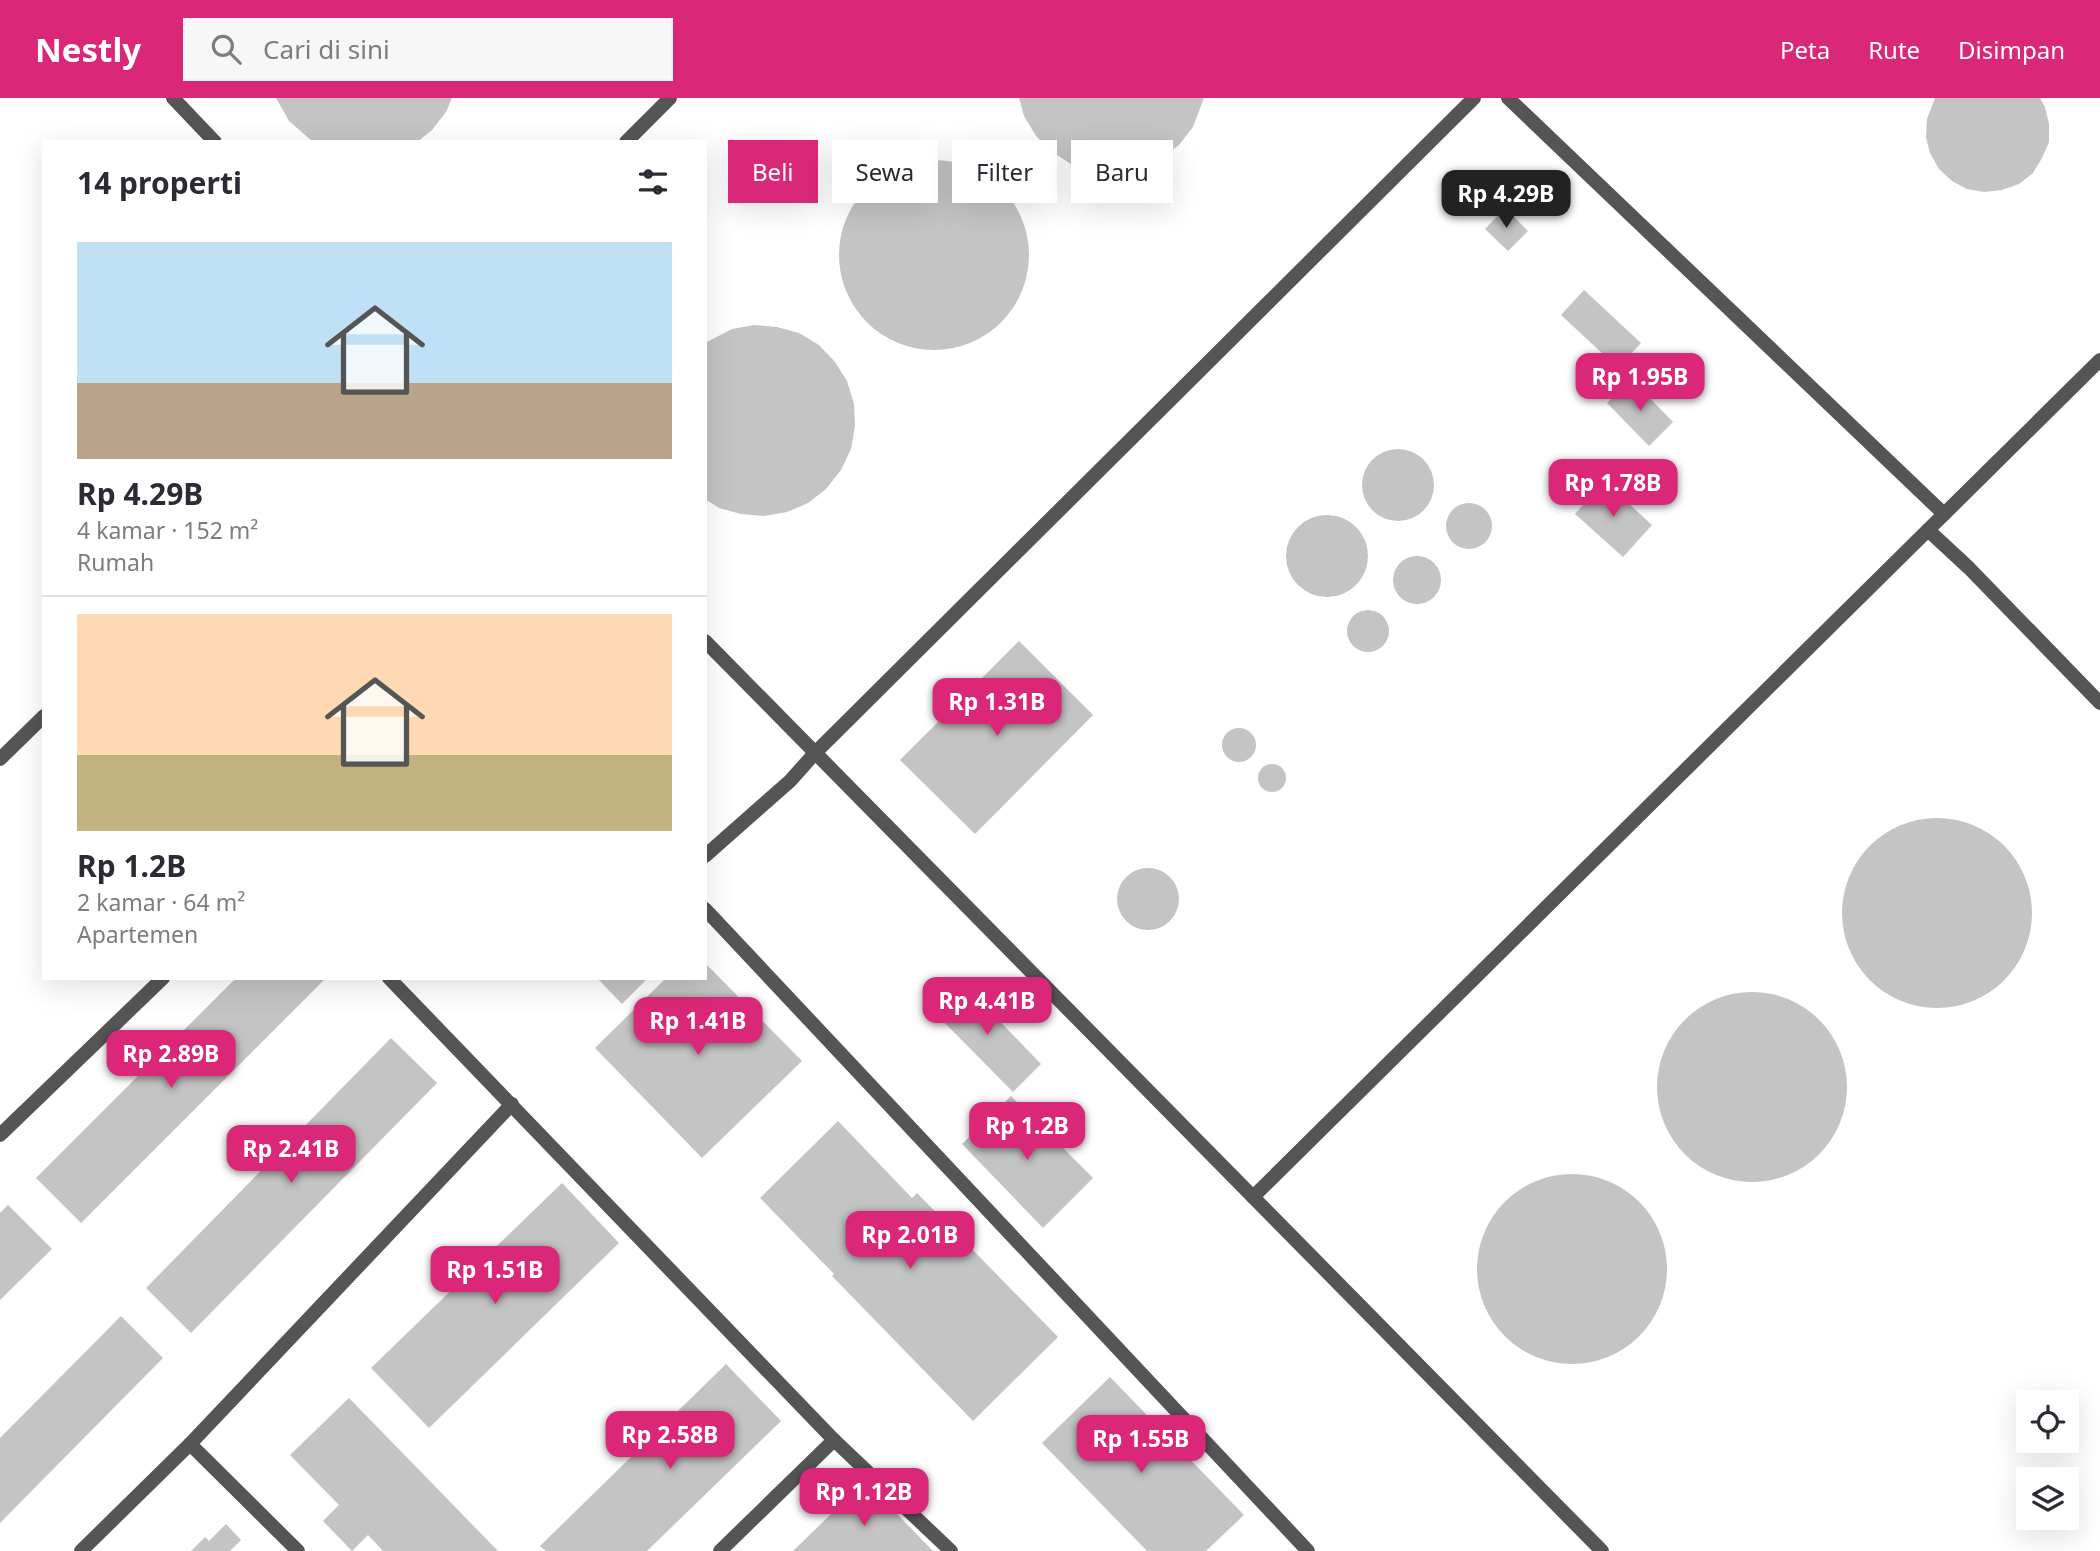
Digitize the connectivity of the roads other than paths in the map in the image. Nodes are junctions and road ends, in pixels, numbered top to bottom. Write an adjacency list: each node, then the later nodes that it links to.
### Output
1 (173, 98): 5 (lane)
2 (670, 98): 6 (lane)
3 (1474, 98): 13 (lane)
4 (1508, 98): 8 (lane)
5 (213, 140)
6 (628, 140)
7 (2100, 360): 8 (lane)
8 (1944, 514): 9 (lane)
9 (1928, 530): 11 (lane); 21 (lane)
10 (707, 643): 13 (lane)
11 (2100, 703)
12 (42, 718): 14 (lane)
13 (816, 753): 15 (lane); 21 (lane)
14 (0, 759)
15 (707, 854)
16 (707, 911): 28 (lane)
17 (161, 980): 20 (lane)
18 (391, 980): 19 (lane)
19 (512, 1104): 22 (lane); 23 (lane)
20 (0, 1135)
21 (1253, 1197): 29 (lane)
22 (834, 1440): 26 (lane); 27 (lane)
23 (190, 1444): 24 (lane); 25 (lane)
24 (81, 1551)
25 (298, 1551)
26 (720, 1551)
27 (951, 1551)
28 (1308, 1551)
29 (1602, 1551)

